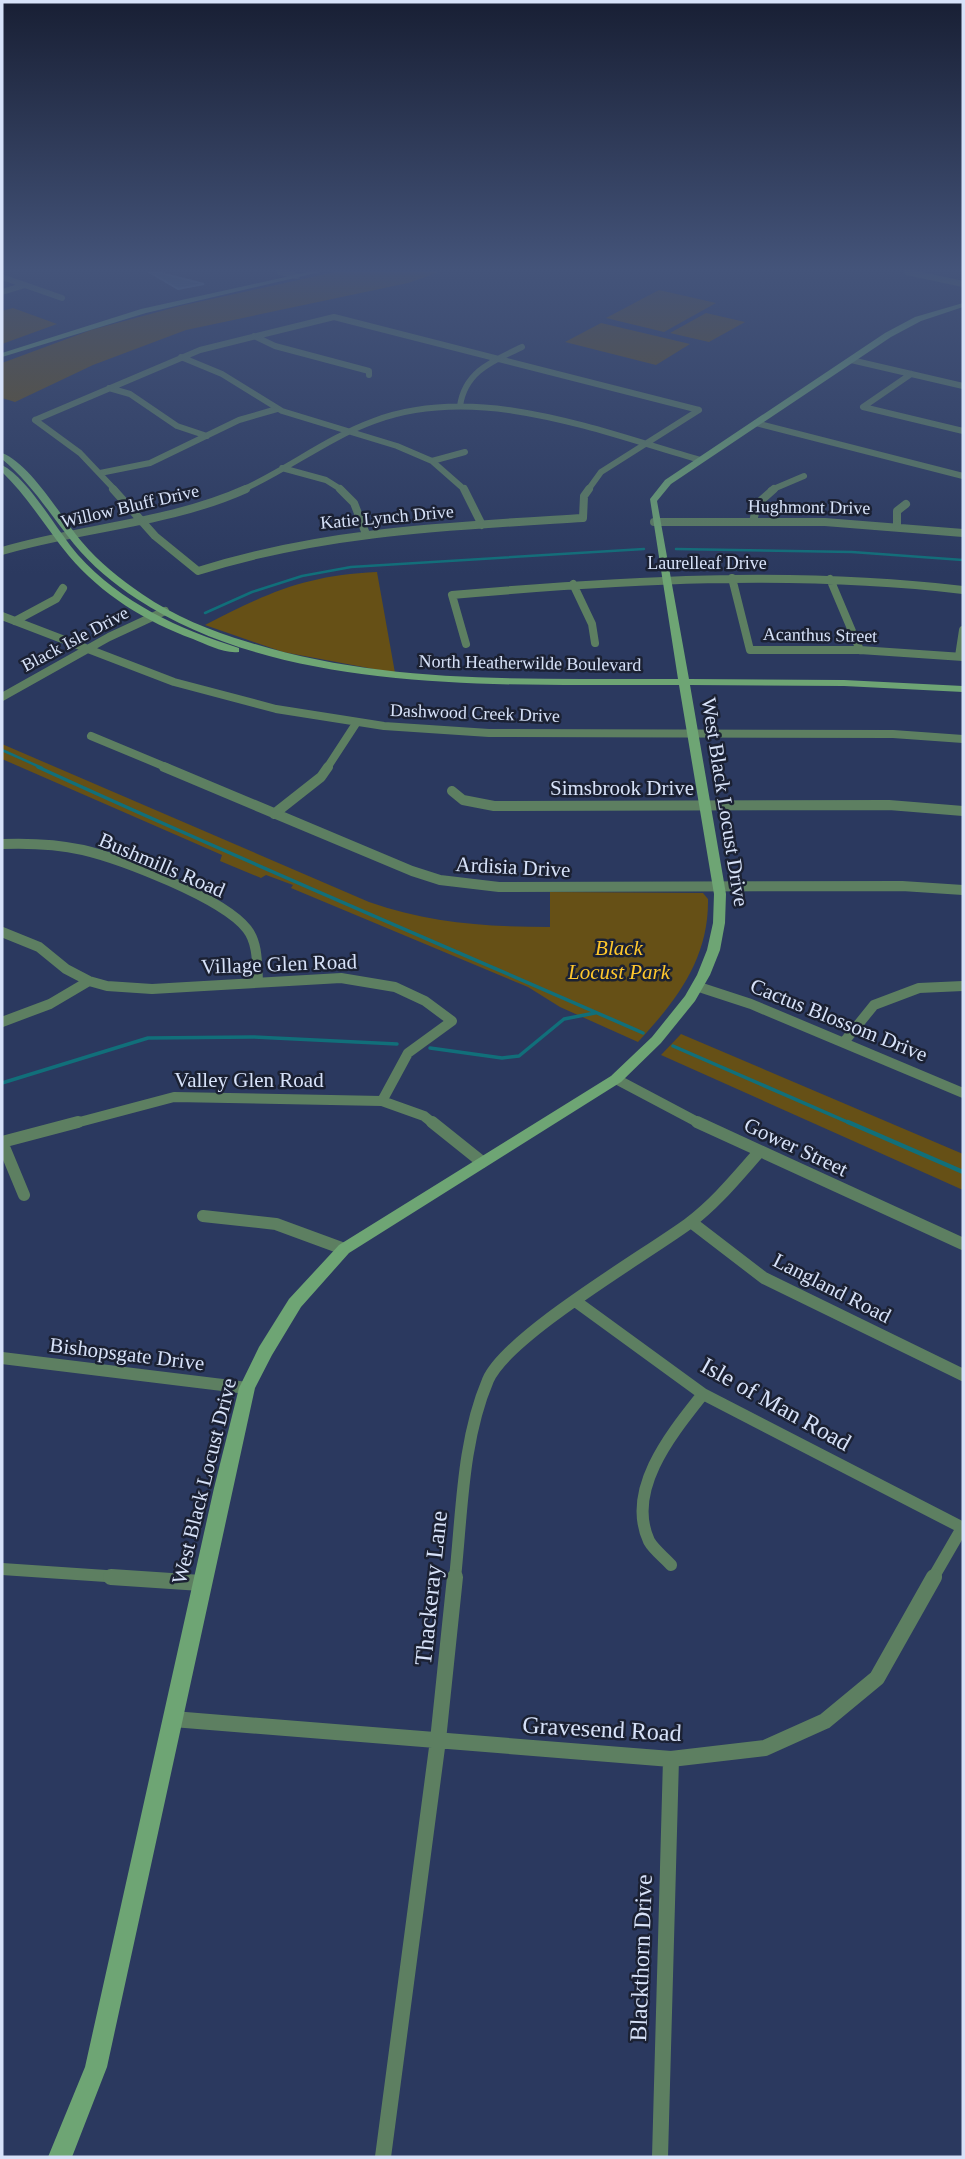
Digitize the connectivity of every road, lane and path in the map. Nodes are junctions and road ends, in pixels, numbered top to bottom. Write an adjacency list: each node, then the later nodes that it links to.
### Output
1 (144, 373): 9 (street)
2 (219, 373): 11 (street)
3 (477, 373): 10 (street)
4 (552, 373): 16 (street)
5 (832, 373): 12 (main road)
6 (906, 373): 7 (street)
7 (911, 374): 8 (street); 13 (street)
8 (963, 386)
9 (109, 388): 15 (street); 23 (street)
10 (460, 406): 14 (street, Willow Bluff Drive); 16 (street, Willow Bluff Drive)
11 (277, 409): 14 (street); 15 (street)
12 (756, 423): 19 (main road); 25 (street)
13 (963, 431)
14 (351, 432): 20 (street); 22 (street, Willow Bluff Drive)
15 (207, 436): 23 (street)
16 (643, 445): 19 (street, Willow Bluff Drive); 30 (street, Katie Lynch Drive)
17 (465, 452): 20 (street)
18 (2, 455): 34 (main road, North Heatherwilde Boulevard)
19 (701, 460): 28 (main road)
20 (432, 461): 30 (street)
21 (2, 468): 35 (main road, North Heatherwilde Boulevard)
22 (282, 468): 27 (street, Willow Bluff Drive); 33 (street)
23 (100, 473): 27 (street)
24 (804, 476): 29 (street)
25 (963, 476)
26 (906, 505): 31 (street)
27 (141, 521): 33 (street, Katie Lynch Drive); 34 (street, Willow Bluff Drive)
28 (654, 522): 29 (street, Hughmont Drive); 37 (main road, West Black Locust Drive)
29 (753, 522): 31 (street, Hughmont Drive)
30 (482, 525): 33 (street, Katie Lynch Drive)
31 (897, 526): 32 (street, Hughmont Drive)
32 (963, 533)
33 (366, 534)
34 (75, 536): 35 (street, Willow Bluff Drive); 43 (main road, North Heatherwilde Boulevard)
35 (60, 539): 36 (street, Willow Bluff Drive); 45 (main road, North Heatherwilde Boulevard)
36 (3, 549)
37 (664, 578): 38 (street, Laurelleaf Drive); 40 (street, Laurelleaf Drive); 53 (main road, West Black Locust Drive)
38 (732, 578): 39 (street, Laurelleaf Drive); 51 (street, Acanthus Street)
39 (830, 579): 42 (street, Laurelleaf Drive); 51 (street)
40 (573, 584): 48 (street); 49 (street, Laurelleaf Drive)
41 (63, 588): 46 (street)
42 (963, 590)
43 (164, 611): 45 (street, Black Isle Drive); 53 (main road, North Heatherwilde Boulevard)
44 (2, 616): 46 (street, Dashwood Creek Drive)
45 (152, 616): 50 (street, Black Isle Drive); 53 (main road, North Heatherwilde Boulevard)
46 (15, 621): 50 (street, Dashwood Creek Drive)
47 (963, 630): 52 (street)
48 (595, 643)
49 (466, 644)
50 (88, 649): 55 (street, Black Isle Drive); 57 (street, Dashwood Creek Drive)
51 (860, 650): 52 (street, Acanthus Street)
52 (961, 657)
53 (683, 687): 54 (main road, North Heatherwilde Boulevard); 56 (main road, North Heatherwilde Boulevard); 58 (main road, West Black Locust Drive)
54 (963, 689)
55 (4, 693)
56 (963, 698)
57 (357, 722): 58 (street, Dashwood Creek Drive); 64 (street)
58 (691, 732): 60 (street, Dashwood Creek Drive); 62 (main road, West Black Locust Drive)
59 (91, 736): 64 (street, Ardisia Drive)
60 (963, 739)
61 (452, 791): 62 (street, Simsbrook Drive)
62 (705, 805): 63 (street, Simsbrook Drive); 66 (main road, West Black Locust Drive)
63 (963, 810)
64 (274, 814): 66 (street, Ardisia Drive)
65 (2, 844): 70 (street, Bushmills Road)
66 (718, 885): 67 (street, Ardisia Drive); 72 (main road, West Black Locust Drive)
67 (963, 890)
68 (2, 932): 69 (street, Village Glen Road)
69 (89, 981): 70 (street, Village Glen Road); 73 (street)
70 (258, 981): 77 (street, Village Glen Road)
71 (963, 986): 74 (street)
72 (699, 987): 74 (street, Cactus Blossom Drive); 75 (main road, West Black Locust Drive)
73 (2, 1022)
74 (844, 1042): 76 (street, Cactus Blossom Drive)
75 (616, 1079): 79 (street, Gower Street); 80 (main road, West Black Locust Drive)
76 (963, 1093)
77 (382, 1101): 78 (street, Valley Glen Road); 80 (street, Valley Glen Road)
78 (2, 1142): 81 (street)
79 (759, 1152): 83 (street, Thackeray Lane); 84 (street, Gower Street)
80 (482, 1162): 85 (main road, West Black Locust Drive)
81 (24, 1195)
82 (203, 1216): 85 (street)
83 (691, 1222): 86 (street, Thackeray Lane); 88 (street, Langland Road)
84 (963, 1244)
85 (344, 1249): 89 (main road, West Black Locust Drive)
86 (578, 1303): 90 (street, Isle of Man Road); 96 (street, Thackeray Lane)
87 (2, 1358): 89 (street, Bishopsgate Drive)
88 (963, 1375)
89 (247, 1388): 94 (main road, West Black Locust Drive)
90 (703, 1394): 91 (street, Isle of Man Road); 92 (street)
91 (962, 1528): 97 (street, Gravesend Road)
92 (671, 1564)
93 (2, 1569): 94 (street)
94 (201, 1583): 95 (main road, West Black Locust Drive)
95 (173, 1719): 96 (street, Gravesend Road); 98 (main road, West Black Locust Drive)
96 (438, 1740): 97 (street, Gravesend Road); 99 (street, Thackeray Lane)
97 (671, 1759): 100 (street, Blackthorn Drive)
98 (60, 2157)
99 (383, 2157)
100 (660, 2157)

